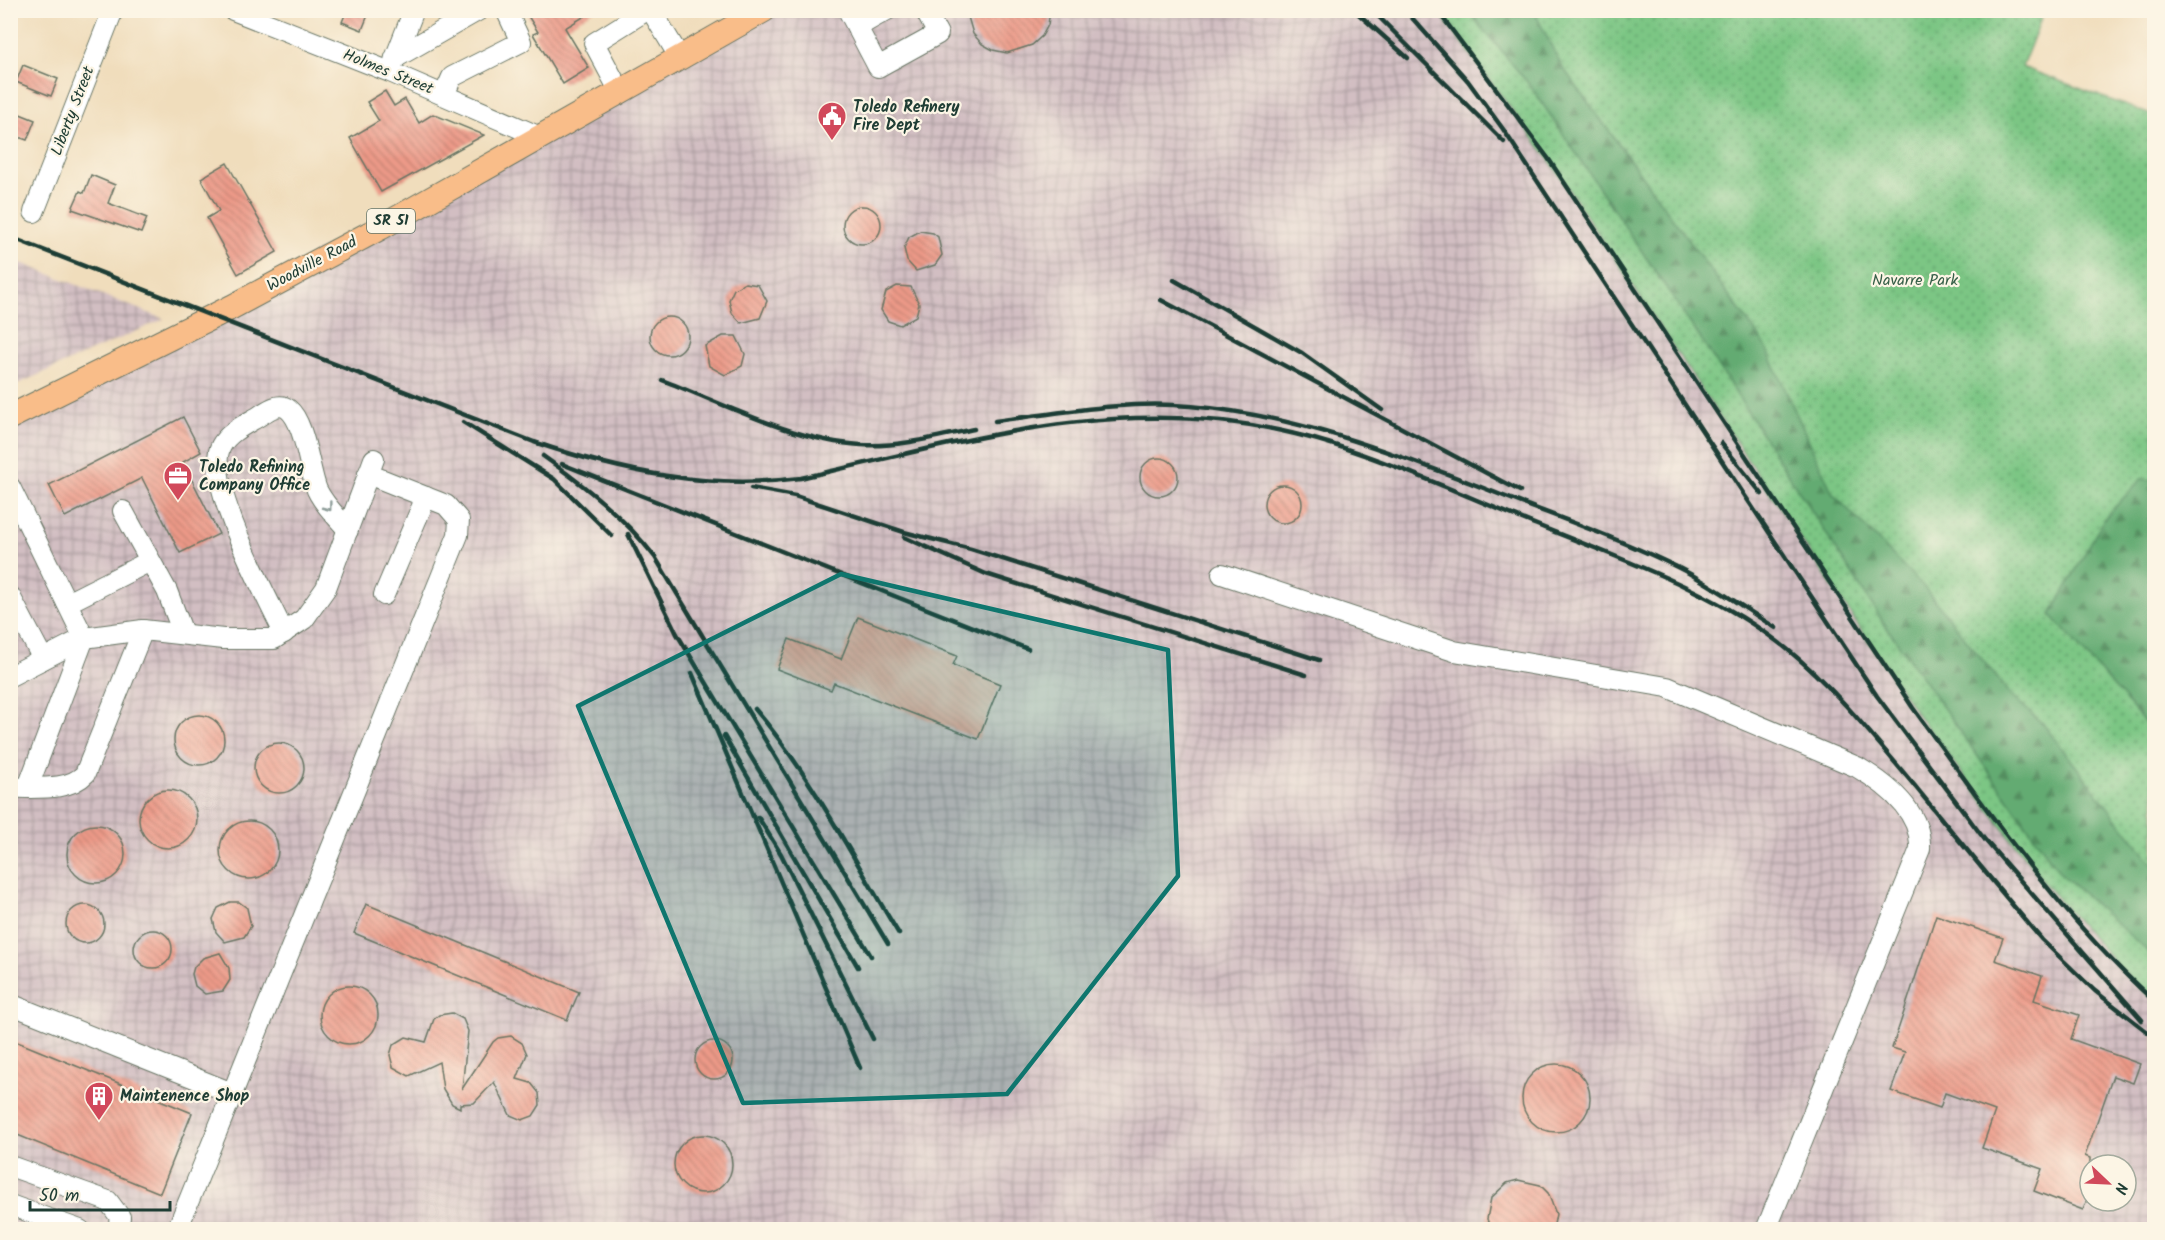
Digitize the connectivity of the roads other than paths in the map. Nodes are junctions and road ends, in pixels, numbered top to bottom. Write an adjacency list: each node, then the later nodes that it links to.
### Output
1 (113, 10): 17 (street, Liberty Street)
2 (233, 10): 10 (street, Holmes Street)
3 (414, 10): 13 (street)
4 (479, 10): 13 (street)
5 (506, 10): 15 (street)
6 (649, 10): 12 (street); 14 (street)
7 (764, 10): 12 (main road, Woodville Road / SR 51)
8 (887, 10): 11 (street)
9 (925, 10): 11 (street)
10 (257, 15): 13 (street, Holmes Street)
11 (853, 19)
12 (680, 58): 14 (main road, Woodville Road / SR 51)
13 (392, 65): 15 (street, Holmes Street)
14 (620, 92): 16 (main road, Woodville Road / SR 51)
15 (444, 95): 16 (street, Holmes Street)
16 (540, 137): 18 (main road, Woodville Road / SR 51)
17 (34, 212)
18 (10, 417)
19 (10, 487): 27 (street)
20 (426, 497): 22 (street); 25 (street); 36 (street)
21 (123, 511): 23 (street)
22 (348, 530): 30 (street); 30 (street, one-way to 22)
23 (150, 561): 27 (street); 29 (street)
24 (1222, 574): 42 (street)
25 (384, 595)
26 (10, 596): 32 (street)
27 (67, 603): 31 (street)
28 (143, 630): 29 (street); 31 (street); 34 (street)
29 (183, 633): 30 (street)
30 (284, 633)
31 (84, 638): 32 (street); 34 (street)
32 (43, 659): 33 (street)
33 (10, 676)
34 (19, 788)
35 (10, 1004): 36 (street)
36 (232, 1093): 41 (street)
37 (10, 1166): 40 (street)
38 (10, 1205): 39 (street)
39 (80, 1230)
40 (118, 1230)
41 (177, 1230)
42 (1766, 1230)

